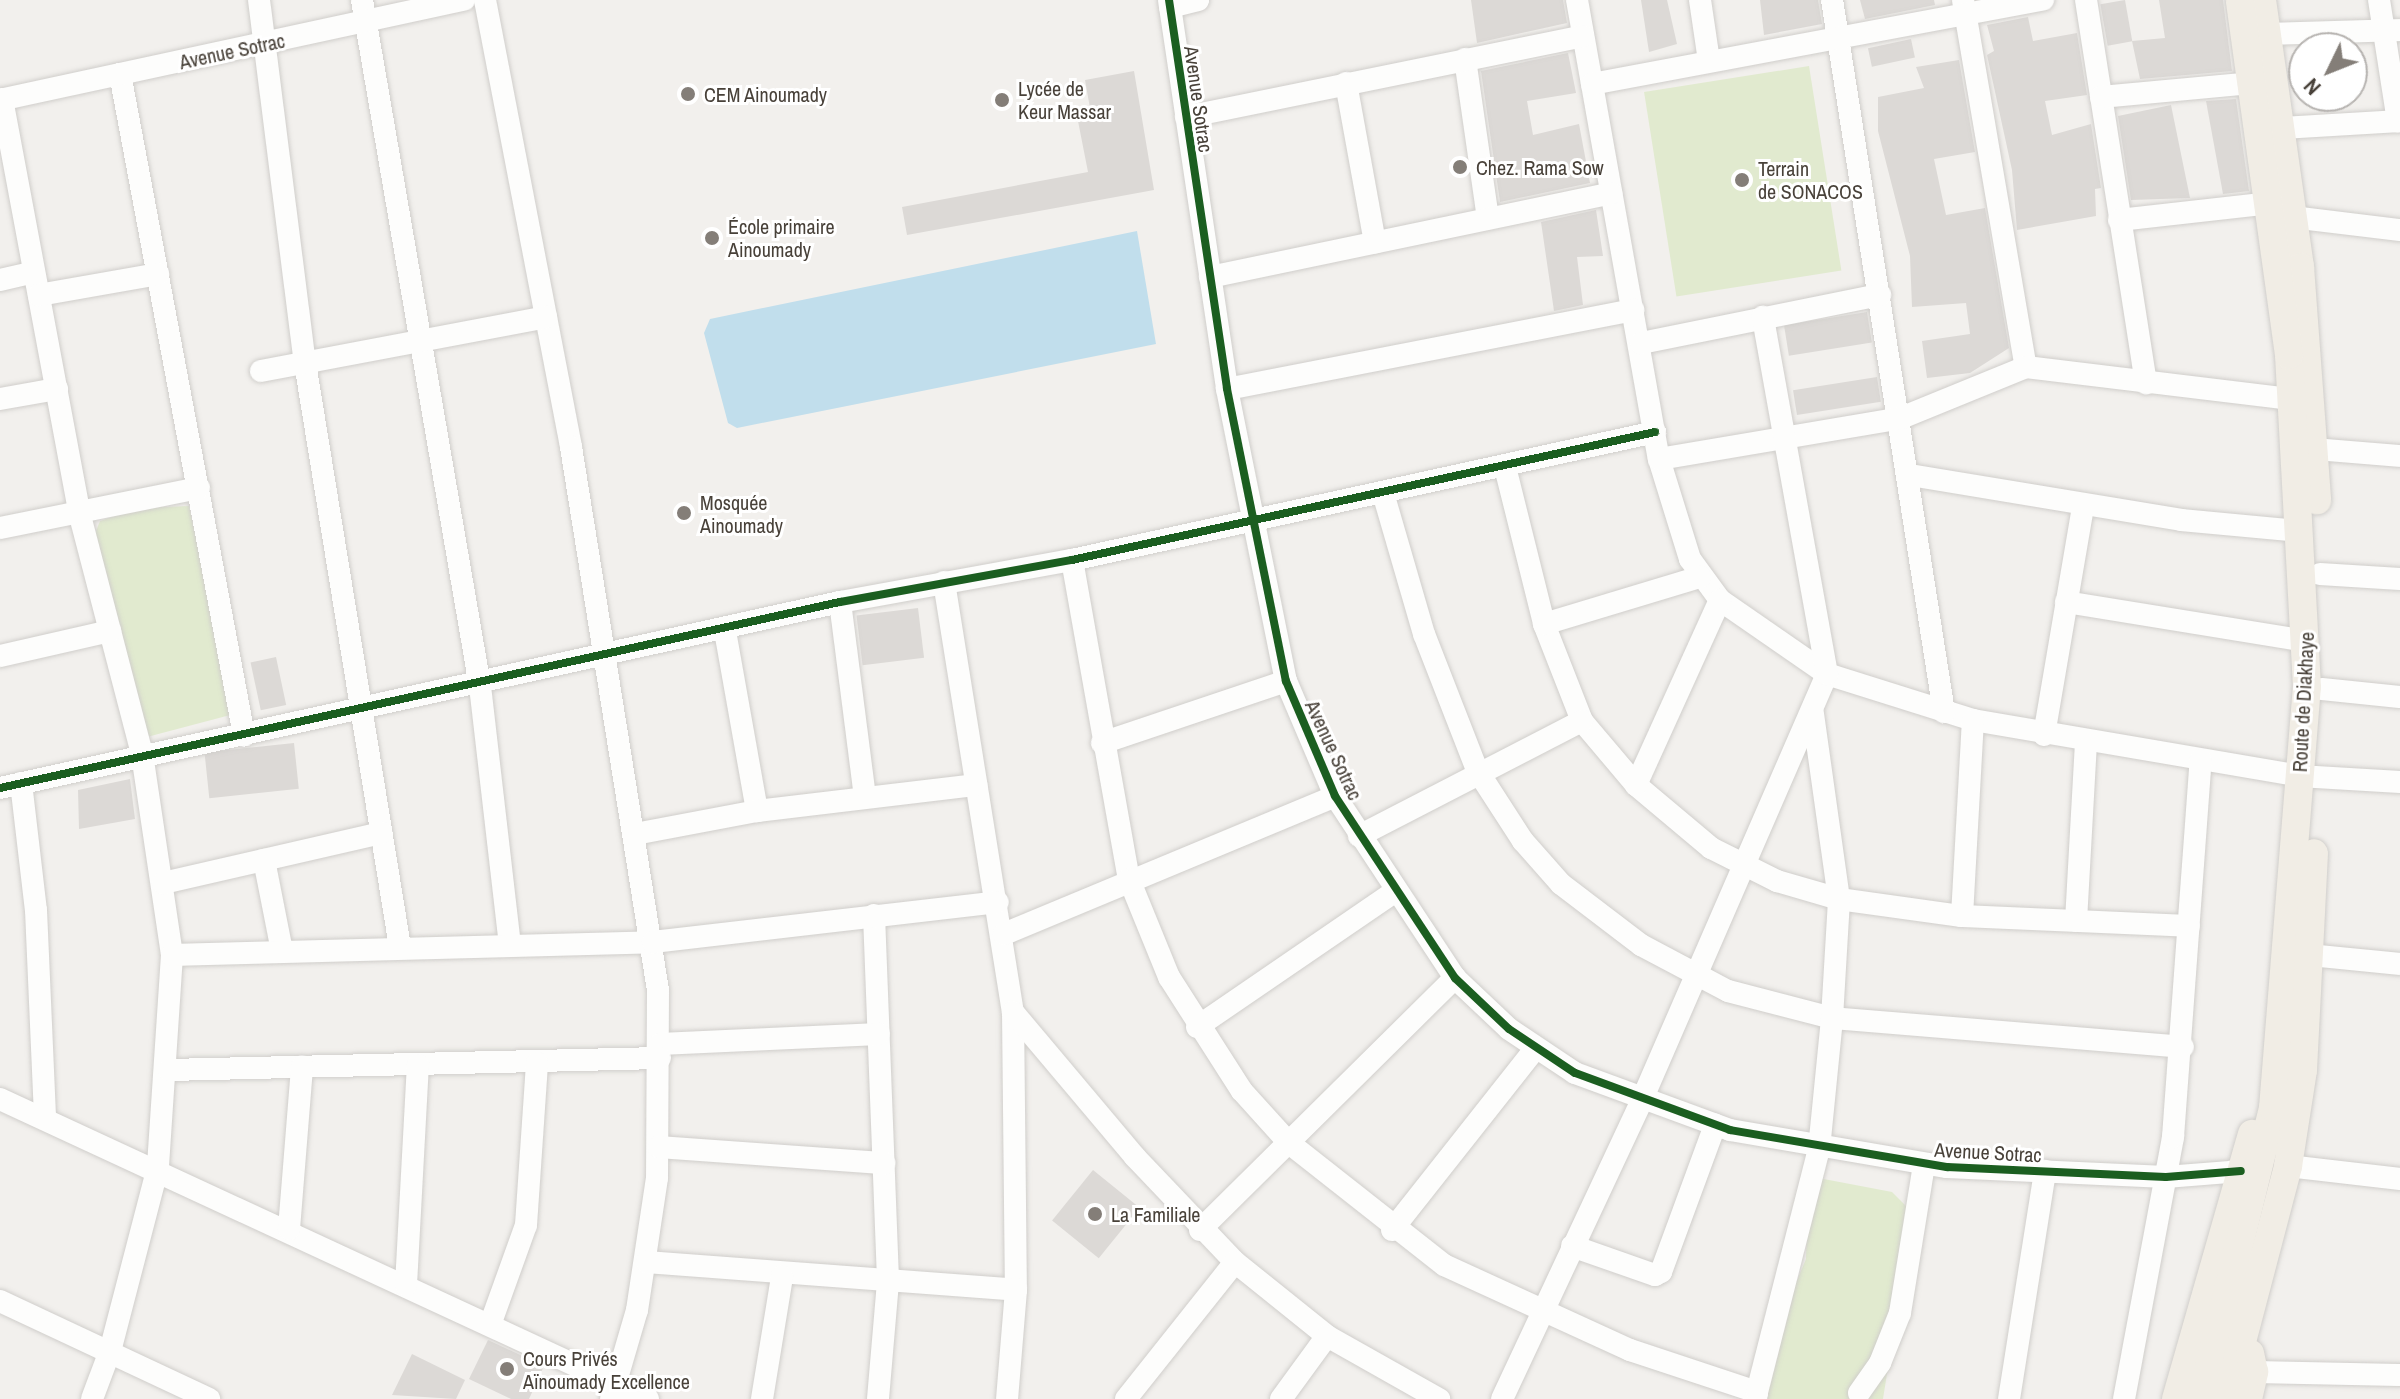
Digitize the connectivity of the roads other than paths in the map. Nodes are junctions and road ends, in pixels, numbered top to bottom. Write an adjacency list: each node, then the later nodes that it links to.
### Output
1 (259, 0): 21 (street)
2 (362, 0): 16 (street)
3 (464, 0): 16 (street, Avenue Sotrac)
4 (485, 0): 46 (street)
5 (1198, 0): 14 (street)
6 (1577, 0): 19 (street)
7 (1700, 0): 23 (street)
8 (1832, 0): 20 (street)
9 (2043, 0): 15 (street)
10 (2086, 0): 28 (street)
11 (2240, 0): 26 (main road, Route de Diakhaye)
12 (2262, 0): 18 (main road, Route de Diakhaye)
13 (2379, 0): 17 (street)
14 (1170, 3): 30 (street, Avenue Sotrac)
15 (1964, 6): 20 (street); 51 (street)
16 (366, 24): 21 (street, Avenue Sotrac); 48 (street)
17 (2392, 30): 18 (street); 31 (street)
18 (2269, 34): 32 (main road, Route de Diakhaye)
19 (1583, 36): 22 (street); 27 (street)
20 (1839, 36): 23 (street); 44 (street)
21 (269, 44): 24 (street, Avenue Sotrac); 50 (street)
22 (1465, 59): 25 (street); 35 (street)
23 (1709, 61): 27 (street)
24 (120, 74): 29 (street, Avenue Sotrac); 40 (street)
25 (1346, 83): 30 (street); 38 (street)
26 (2253, 83): 28 (street); 34 (main road, Route de Diakhaye)
27 (1592, 84): 33 (street)
28 (2101, 97): 36 (street)
29 (1, 100): 39 (street)
30 (1186, 117): 41 (street, Avenue Sotrac)
31 (2399, 122): 32 (street)
32 (2282, 128): 34 (main road, Route de Diakhaye)
33 (1611, 193): 35 (street); 45 (street)
34 (2282, 210): 36 (street); 37 (street); 57 (main road, Route de Diakhaye)
35 (1488, 218): 38 (street)
36 (2119, 220): 53 (street)
37 (2400, 230)
38 (1375, 242): 41 (street)
39 (34, 272): 42 (street); 43 (street)
40 (158, 274): 43 (street); 66 (street)
41 (1210, 277): 55 (street, Avenue Sotrac)
42 (0, 280)
43 (39, 295): 54 (street)
44 (1880, 295): 47 (street); 58 (street)
45 (1633, 310): 49 (street); 55 (street)
46 (546, 317): 48 (street); 86 (street)
47 (1763, 317): 49 (street); 60 (street)
48 (423, 342): 50 (street); 89 (street)
49 (1641, 343): 59 (street)
50 (305, 363): 52 (street); 93 (street)
51 (2026, 367): 53 (street); 58 (street)
52 (261, 371)
53 (2146, 383): 57 (street)
54 (57, 389): 56 (street); 69 (street)
55 (1227, 389): 70 (street, Avenue Sotrac)
56 (0, 399)
57 (2302, 400): 61 (main road, Route de Diakhaye); 72 (main road, Route de Diakhaye)
58 (1901, 418): 60 (street); 65 (street)
59 (1655, 432): 63 (street); 64 (street)
60 (1788, 436): 63 (street); 87 (street)
61 (2315, 449): 62 (street); 74 (main road, Route de Diakhaye)
62 (2400, 456)
63 (1659, 459): 75 (street)
64 (1505, 467): 67 (street); 81 (street)
65 (1910, 475): 68 (street); 92 (street)
66 (199, 488): 69 (street); 97 (street)
67 (1383, 493): 70 (street); 103 (street)
68 (2083, 506): 72 (street); 80 (street)
69 (79, 512): 71 (street); 82 (street)
70 (1250, 521): 73 (street); 88 (street, Avenue Sotrac)
71 (0, 528)
72 (2300, 531): 84 (main road, Route de Diakhaye)
73 (1072, 560): 77 (street); 100 (street)
74 (2320, 574): 76 (street); 90 (main road, Route de Diakhaye)
75 (1700, 577): 78 (street); 81 (street)
76 (2400, 579)
77 (944, 582): 79 (street); 107 (street)
78 (1720, 600): 87 (street); 108 (street)
79 (840, 602): 83 (street); 110 (street)
80 (2066, 602): 84 (street); 98 (street)
81 (1544, 624): 96 (street)
82 (110, 631): 85 (street); 101 (street)
83 (725, 631): 86 (street); 111 (street)
84 (2307, 641): 104 (main road, Route de Diakhaye)
85 (0, 656)
86 (606, 657): 89 (street); 113 (street)
87 (1827, 674): 92 (street); 94 (street)
88 (1286, 681): 100 (street); 109 (street, Avenue Sotrac)
89 (480, 686): 93 (street); 128 (street)
90 (2322, 689): 91 (street); 104 (main road, Route de Diakhaye)
91 (2400, 697)
92 (1944, 712): 95 (street)
93 (360, 713): 97 (street); 112 (street)
94 (1813, 713): 116 (street); 120 (street)
95 (1973, 720): 98 (street); 123 (street)
96 (1582, 721): 103 (street); 108 (street)
97 (244, 735): 101 (street)
98 (2044, 735): 99 (street)
99 (2086, 741): 102 (street); 124 (street)
100 (1102, 743): 117 (street)
101 (142, 754): 106 (street); 118 (street)
102 (2201, 760): 104 (street); 125 (street)
103 (1477, 770): 114 (street); 134 (street)
104 (2308, 778): 105 (street); 132 (main road, Route de Diakhaye); 159 (main road, Route de Diakhaye)
105 (2400, 782)
106 (10, 785): 149 (street)
107 (976, 785): 110 (street); 121 (street)
108 (1636, 785): 116 (street)
109 (1335, 796): 114 (street, Avenue Sotrac); 117 (street)
110 (865, 797): 111 (street)
111 (757, 811): 113 (street)
112 (381, 833): 115 (street); 129 (street)
113 (635, 834): 127 (street)
114 (1359, 836): 119 (street, Avenue Sotrac)
115 (264, 860): 118 (street); 130 (street)
116 (1743, 867): 120 (street); 134 (street)
117 (1129, 879): 126 (street); 138 (street)
118 (163, 883): 131 (street)
119 (1393, 893): 135 (street, Avenue Sotrac); 138 (street)
120 (1839, 899): 123 (street); 137 (street)
121 (998, 902): 122 (street); 126 (street)
122 (874, 915): 127 (street); 139 (street)
123 (1962, 916): 124 (street)
124 (2076, 921): 125 (street)
125 (2189, 926): 140 (street)
126 (1004, 934): 136 (street)
127 (653, 942): 128 (street); 142 (street)
128 (510, 945): 129 (street)
129 (400, 947): 130 (street)
130 (282, 951): 131 (street)
131 (172, 955): 146 (street)
132 (2309, 955): 133 (street); 156 (main road, Route de Diakhaye)
133 (2400, 964)
134 (1693, 977): 137 (street); 148 (street)
135 (1455, 978): 141 (street, Avenue Sotrac); 151 (street)
136 (1013, 1012): 163 (street); 171 (street)
137 (1832, 1018): 140 (street); 153 (street)
138 (1197, 1027): 151 (street)
139 (879, 1034): 142 (street); 154 (street)
140 (2183, 1047): 160 (street)
141 (1535, 1049): 148 (street, Avenue Sotrac); 164 (street)
142 (660, 1051): 143 (street); 152 (street)
143 (537, 1063): 144 (street); 174 (street)
144 (418, 1065): 145 (street); 170 (street)
145 (302, 1067): 146 (street); 162 (street)
146 (169, 1070): 157 (street)
147 (0, 1099): 149 (street)
148 (1641, 1102): 150 (street, Avenue Sotrac); 165 (street)
149 (45, 1118): 157 (street)
150 (1715, 1125): 153 (street, Avenue Sotrac); 165 (street)
151 (1289, 1143): 163 (street); 164 (street)
152 (659, 1147): 154 (street); 166 (street)
153 (1819, 1149): 155 (street, Avenue Sotrac); 182 (street)
154 (884, 1163): 169 (street)
155 (1924, 1164): 158 (street, Avenue Sotrac); 181 (street)
156 (2288, 1166): 161 (street); 175 (main road, Route de Diakhaye)
157 (158, 1167): 162 (street); 177 (street)
158 (2045, 1171): 160 (street, Avenue Sotrac); 193 (street)
159 (2250, 1175): 160 (street, Avenue Sotrac); 195 (main road); 196 (main road, Route de Diakhaye)
160 (2166, 1177): 194 (street)
161 (2400, 1179)
162 (289, 1229): 170 (street)
163 (1200, 1230): 167 (street)
164 (1392, 1230): 173 (street)
165 (1572, 1246): 173 (street)
166 (647, 1262): 168 (street); 180 (street)
167 (1235, 1262): 176 (street); 189 (street)
168 (782, 1277): 169 (street); 186 (street)
169 (888, 1282): 171 (street); 187 (street)
170 (406, 1285): 174 (street)
171 (1016, 1290): 188 (street)
172 (0, 1301): 177 (street)
173 (1540, 1314): 182 (street); 192 (street)
174 (490, 1325): 180 (street)
175 (2246, 1333): 179 (main road); 197 (main road, Route de Diakhaye)
176 (1327, 1336): 190 (street); 191 (street)
177 (110, 1351): 183 (street); 184 (street)
178 (2400, 1375): 179 (street)
179 (2251, 1386)
180 (613, 1392): 185 (street)
181 (1859, 1393)
182 (1757, 1396)
183 (92, 1399)
184 (209, 1399)
185 (648, 1399)
186 (762, 1399)
187 (878, 1399)
188 (1007, 1399)
189 (1126, 1399)
190 (1281, 1399)
191 (1439, 1399)
192 (1502, 1399)
193 (2009, 1399)
194 (2124, 1399)
195 (2176, 1399)
196 (2201, 1399)
197 (2227, 1399)

